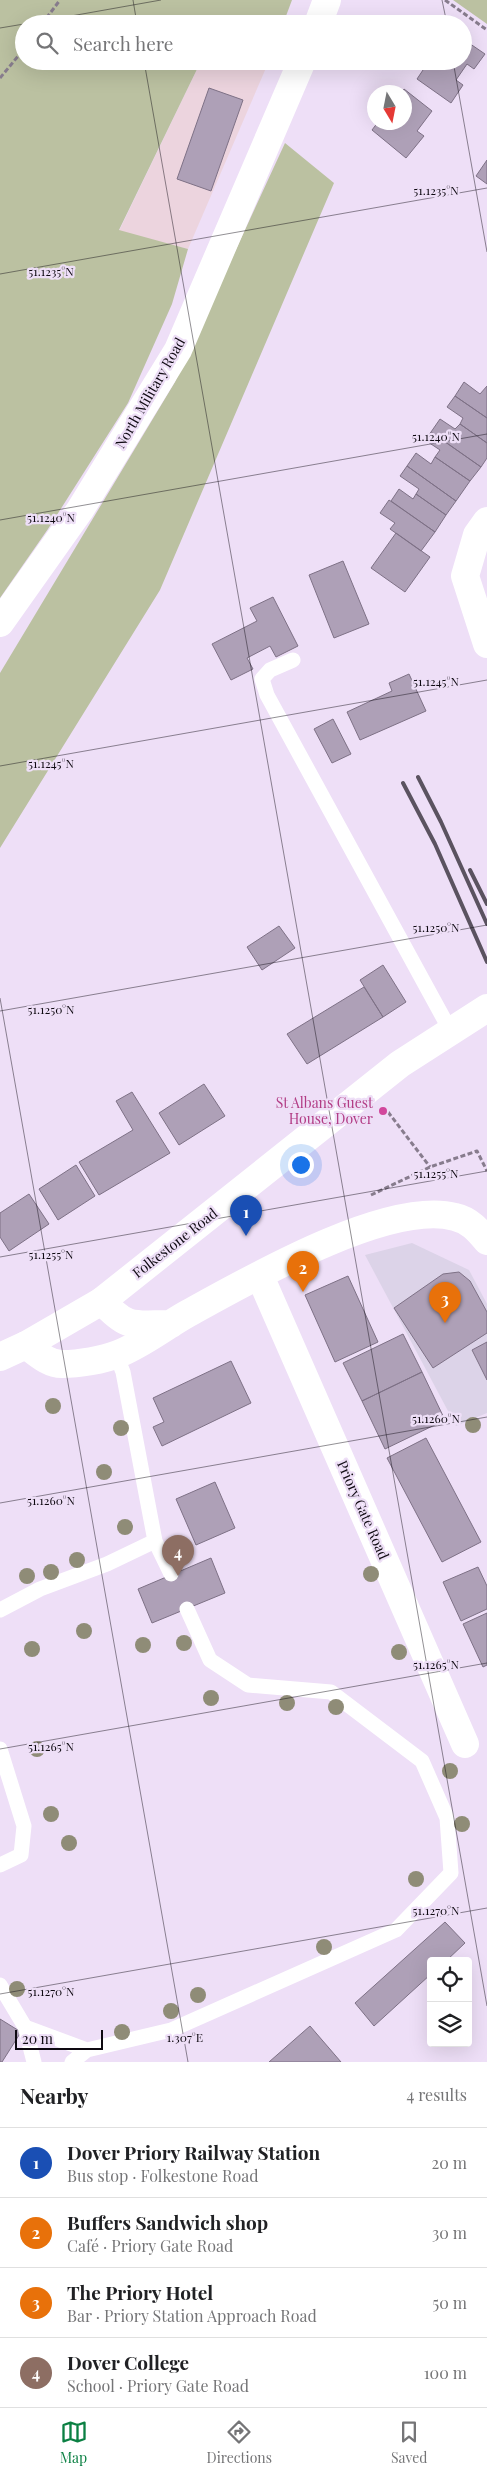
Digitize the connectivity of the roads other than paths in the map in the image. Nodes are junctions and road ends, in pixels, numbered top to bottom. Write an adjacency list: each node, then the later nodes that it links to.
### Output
1 (327, 0): 2 (street)
2 (321, 15)
3 (298, 70): 5 (street, North Military Road)
4 (487, 521): 6 (street)
5 (0, 623)
6 (487, 644)
7 (293, 660): 8 (lane)
8 (468, 1020): 11 (street, Folkestone Road)
9 (487, 1241): 10 (street)
10 (260, 1276): 12 (street); 20 (street, Priory Gate Road)
11 (102, 1300): 12 (street); 13 (street, Folkestone Road)
12 (171, 1324): 14 (street)
13 (26, 1345): 14 (street); 15 (street, Folkestone Road)
14 (116, 1355): 16 (lane)
15 (0, 1357)
16 (155, 1541): 17 (lane); 19 (lane)
17 (171, 1574)
18 (187, 1609): 25 (lane)
19 (0, 1610)
20 (465, 1744)
21 (0, 1749): 22 (lane)
22 (0, 1865)
23 (0, 1985): 24 (lane)
24 (25, 2027): 25 (lane); 26 (lane)
25 (87, 2050): 27 (lane)
26 (34, 2062)
27 (72, 2062)

